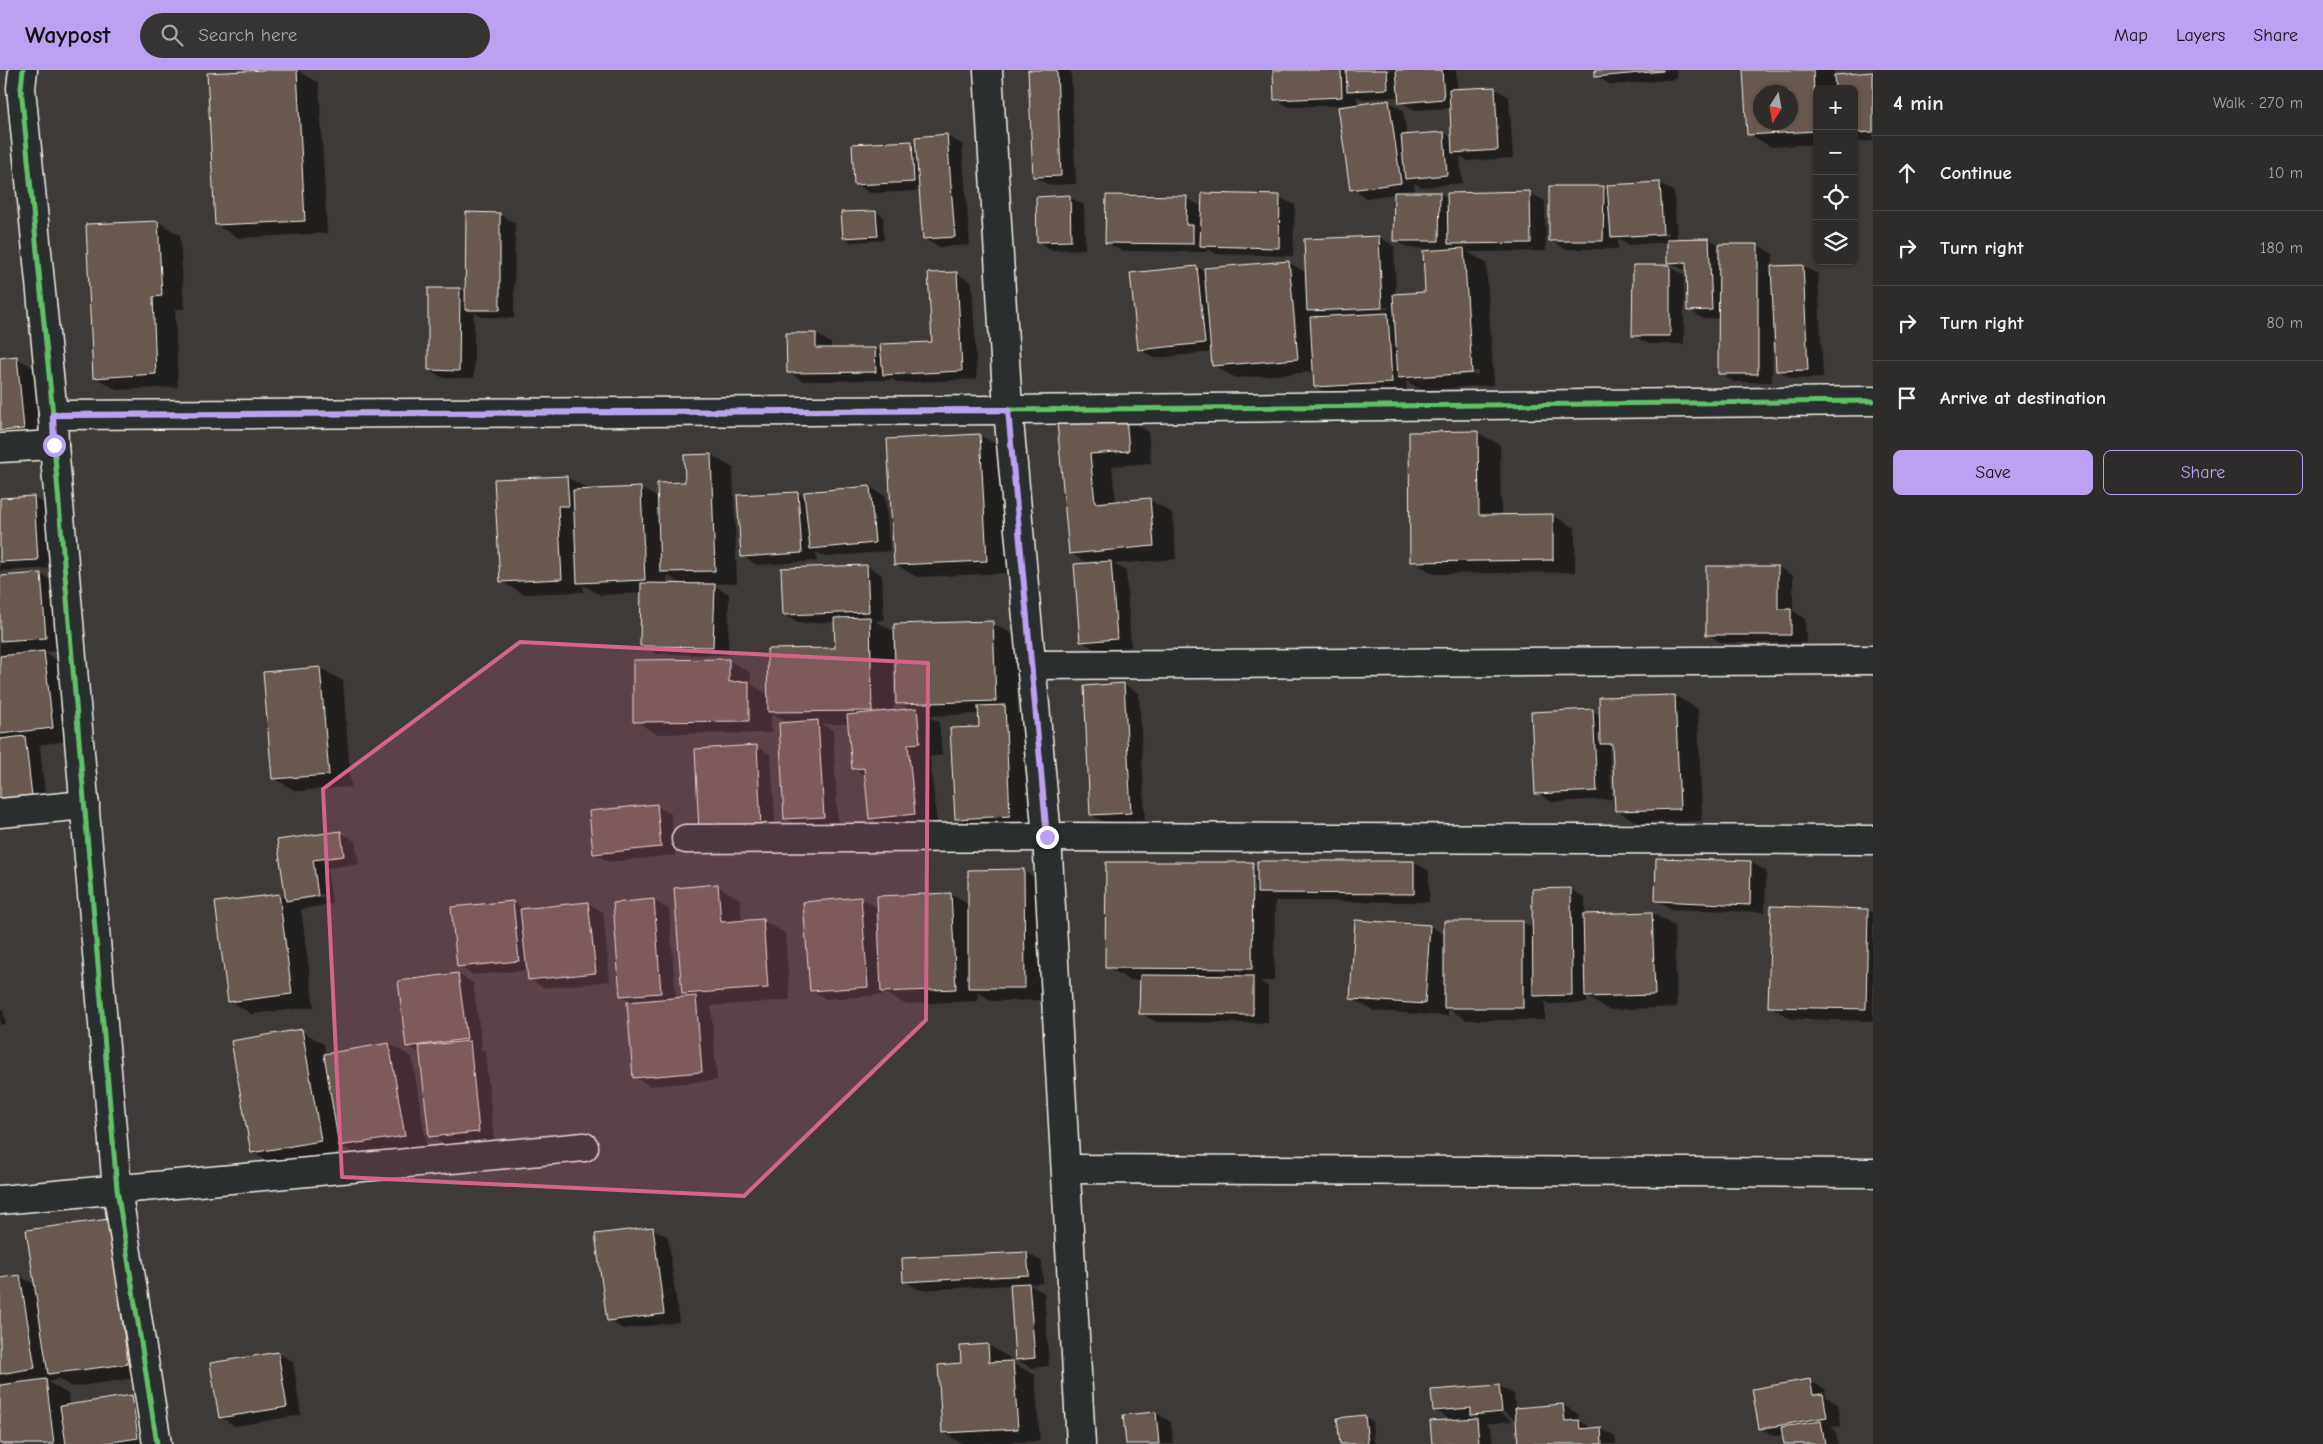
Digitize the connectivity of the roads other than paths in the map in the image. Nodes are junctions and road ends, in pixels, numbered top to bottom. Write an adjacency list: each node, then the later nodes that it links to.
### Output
1 (988, 70): 4 (street)
2 (15, 82): 5 (street)
3 (1873, 401): 4 (street)
4 (1008, 410): 5 (street); 9 (street)
5 (53, 415): 6 (street)
6 (54, 445): 7 (street); 10 (street)
7 (0, 448)
8 (1873, 660): 9 (street)
9 (1031, 665): 12 (street)
10 (85, 805): 11 (street); 18 (street)
11 (0, 812)
12 (1047, 837): 13 (street); 14 (street); 16 (street)
13 (686, 839)
14 (1873, 840)
15 (584, 1147): 18 (street)
16 (1066, 1169): 17 (street); 21 (street)
17 (1873, 1173)
18 (117, 1189): 19 (street); 20 (street)
19 (0, 1200)
20 (157, 1444)
21 (1080, 1444)

